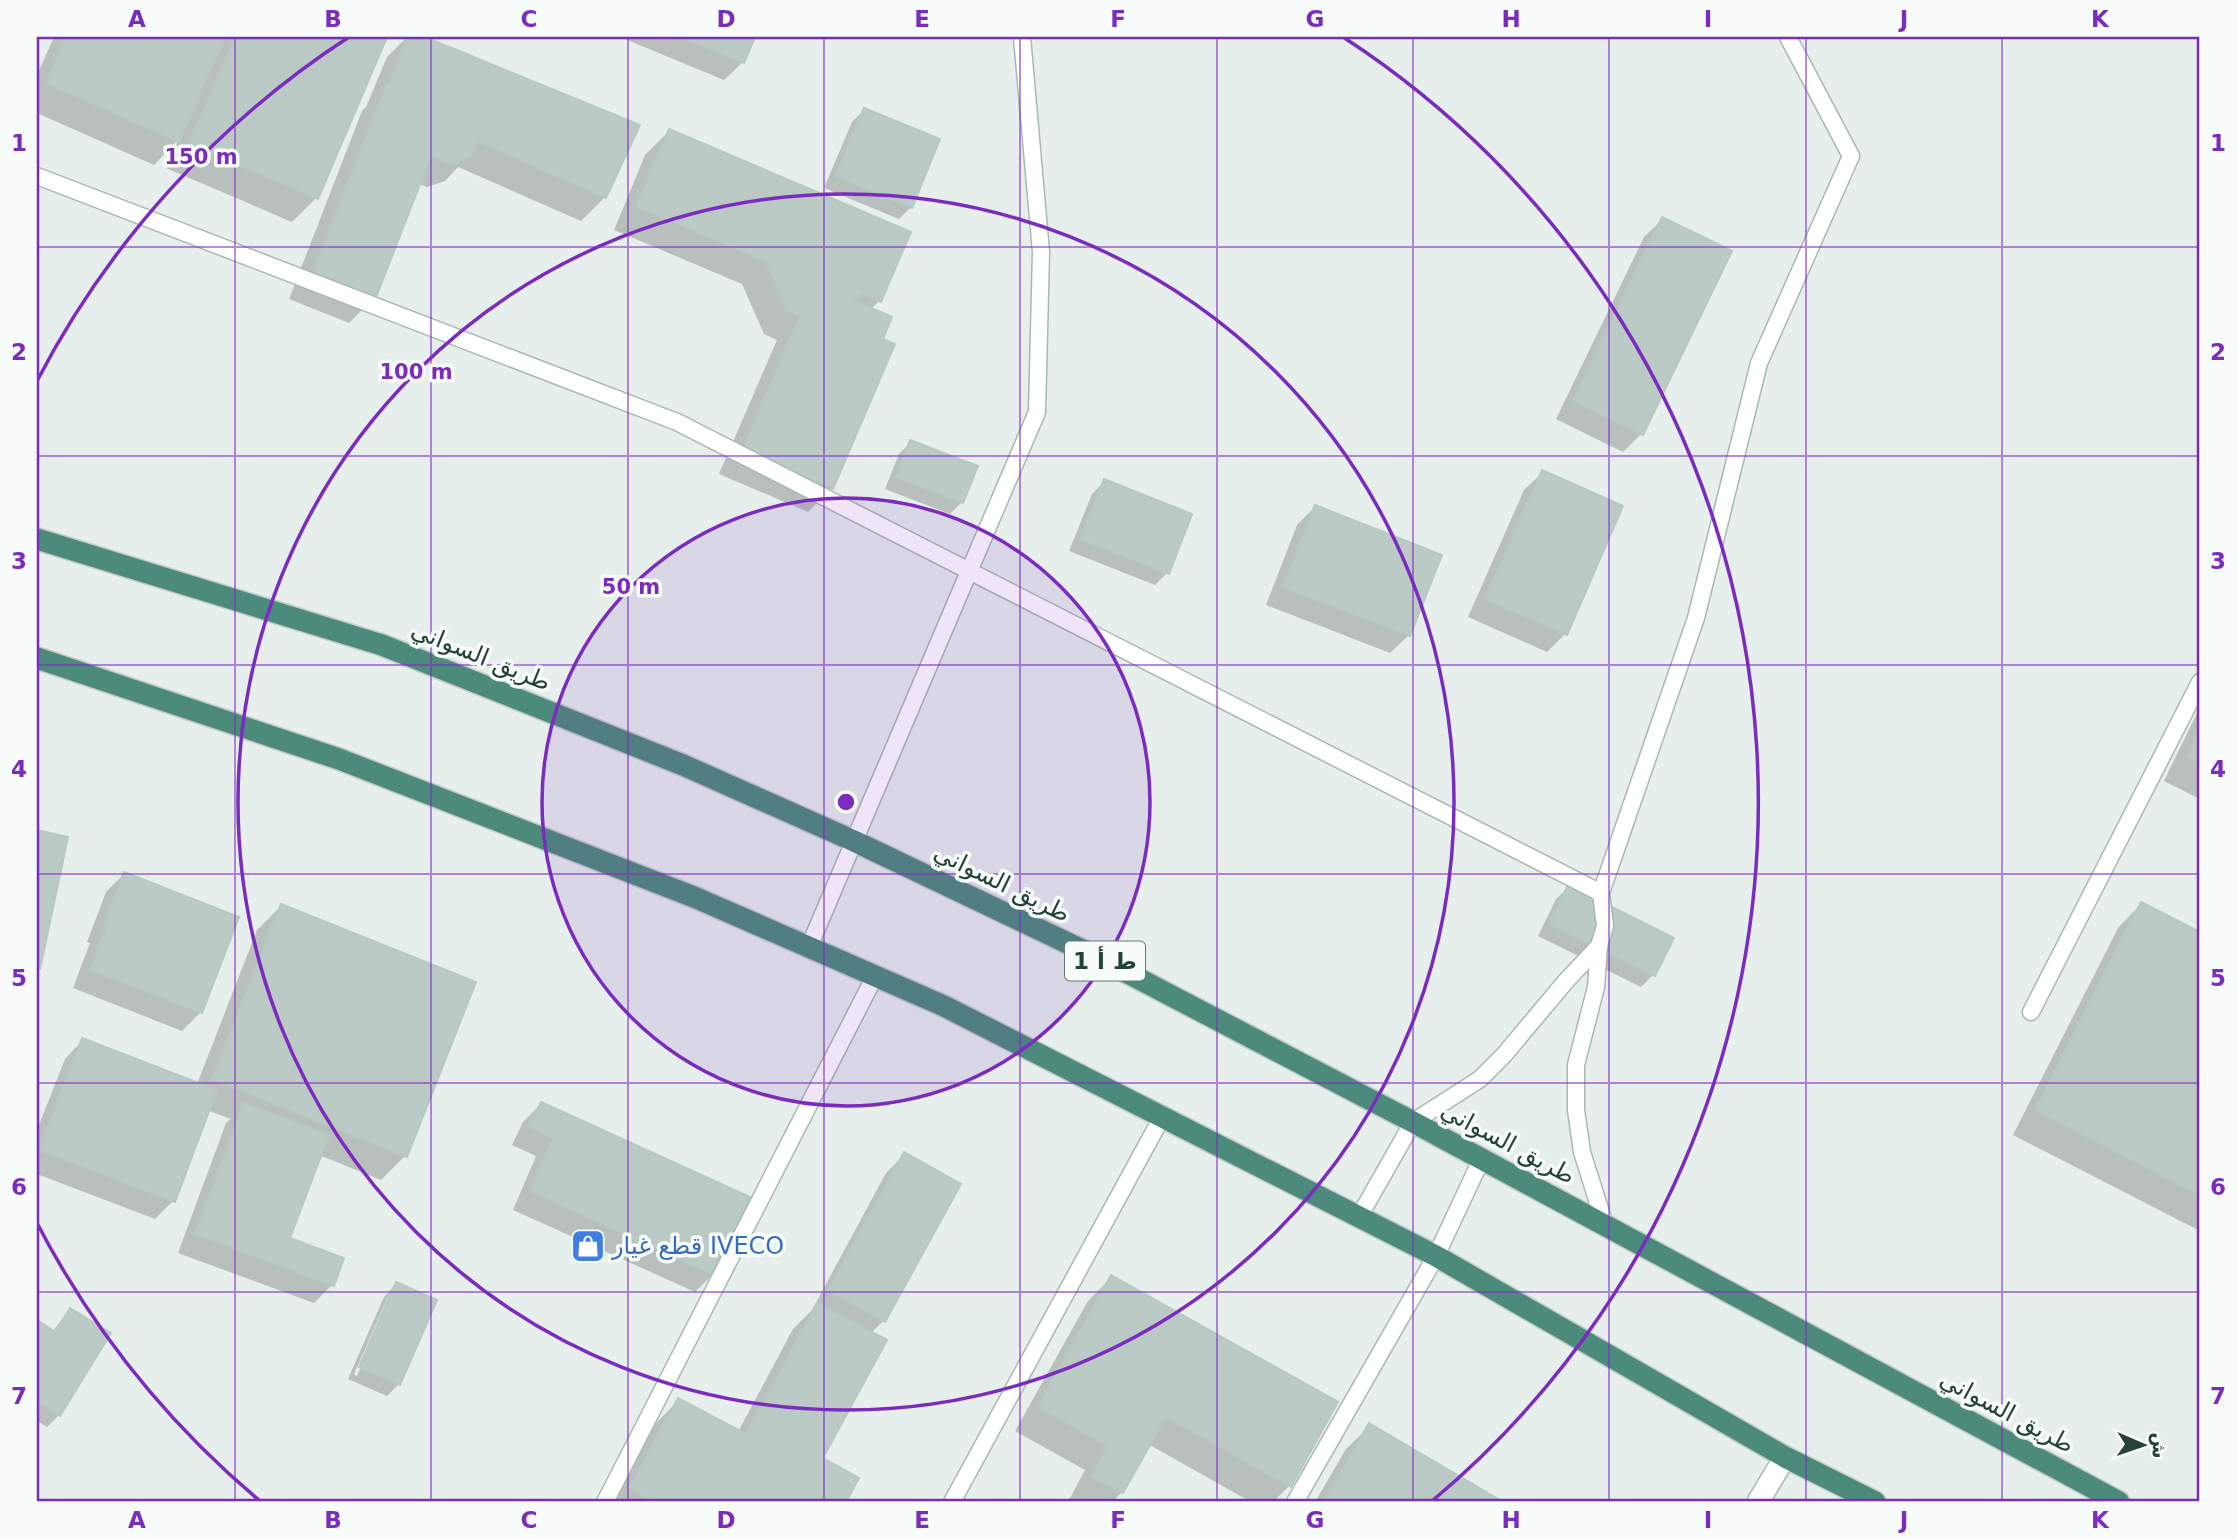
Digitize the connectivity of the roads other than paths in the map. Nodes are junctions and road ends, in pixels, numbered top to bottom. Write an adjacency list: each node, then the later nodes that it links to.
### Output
1 (1022, 37): 5 (lane)
2 (1788, 37): 9 (lane)
3 (37, 176): 5 (lane)
4 (37, 538): 8 (highway, طريق السواني / ط أ 1)
5 (969, 570): 8 (lane); 9 (lane)
6 (37, 658): 11 (highway)
7 (2200, 682): 13 (lane)
8 (854, 841): 11 (lane); 15 (highway, طريق السواني / ط أ 1)
9 (1601, 893): 10 (lane)
10 (1599, 946): 15 (lane); 18 (lane)
11 (809, 947): 12 (highway)
12 (875, 976): 14 (highway); 21 (lane)
13 (2031, 1012)
14 (1162, 1117): 17 (highway); 22 (lane)
15 (1413, 1122): 16 (highway, طريق السواني / ط أ 1); 17 (lane)
16 (1482, 1158): 18 (highway, طريق السواني / ط أ 1); 19 (lane)
17 (1359, 1217): 19 (highway)
18 (1605, 1225): 26 (highway, طريق السواني / ط أ 1)
19 (1436, 1256): 20 (highway); 23 (lane)
20 (1785, 1457): 24 (street); 25 (highway)
21 (605, 1502)
22 (952, 1502)
23 (1295, 1502)
24 (1758, 1502)
25 (1875, 1502)
26 (2119, 1502)

